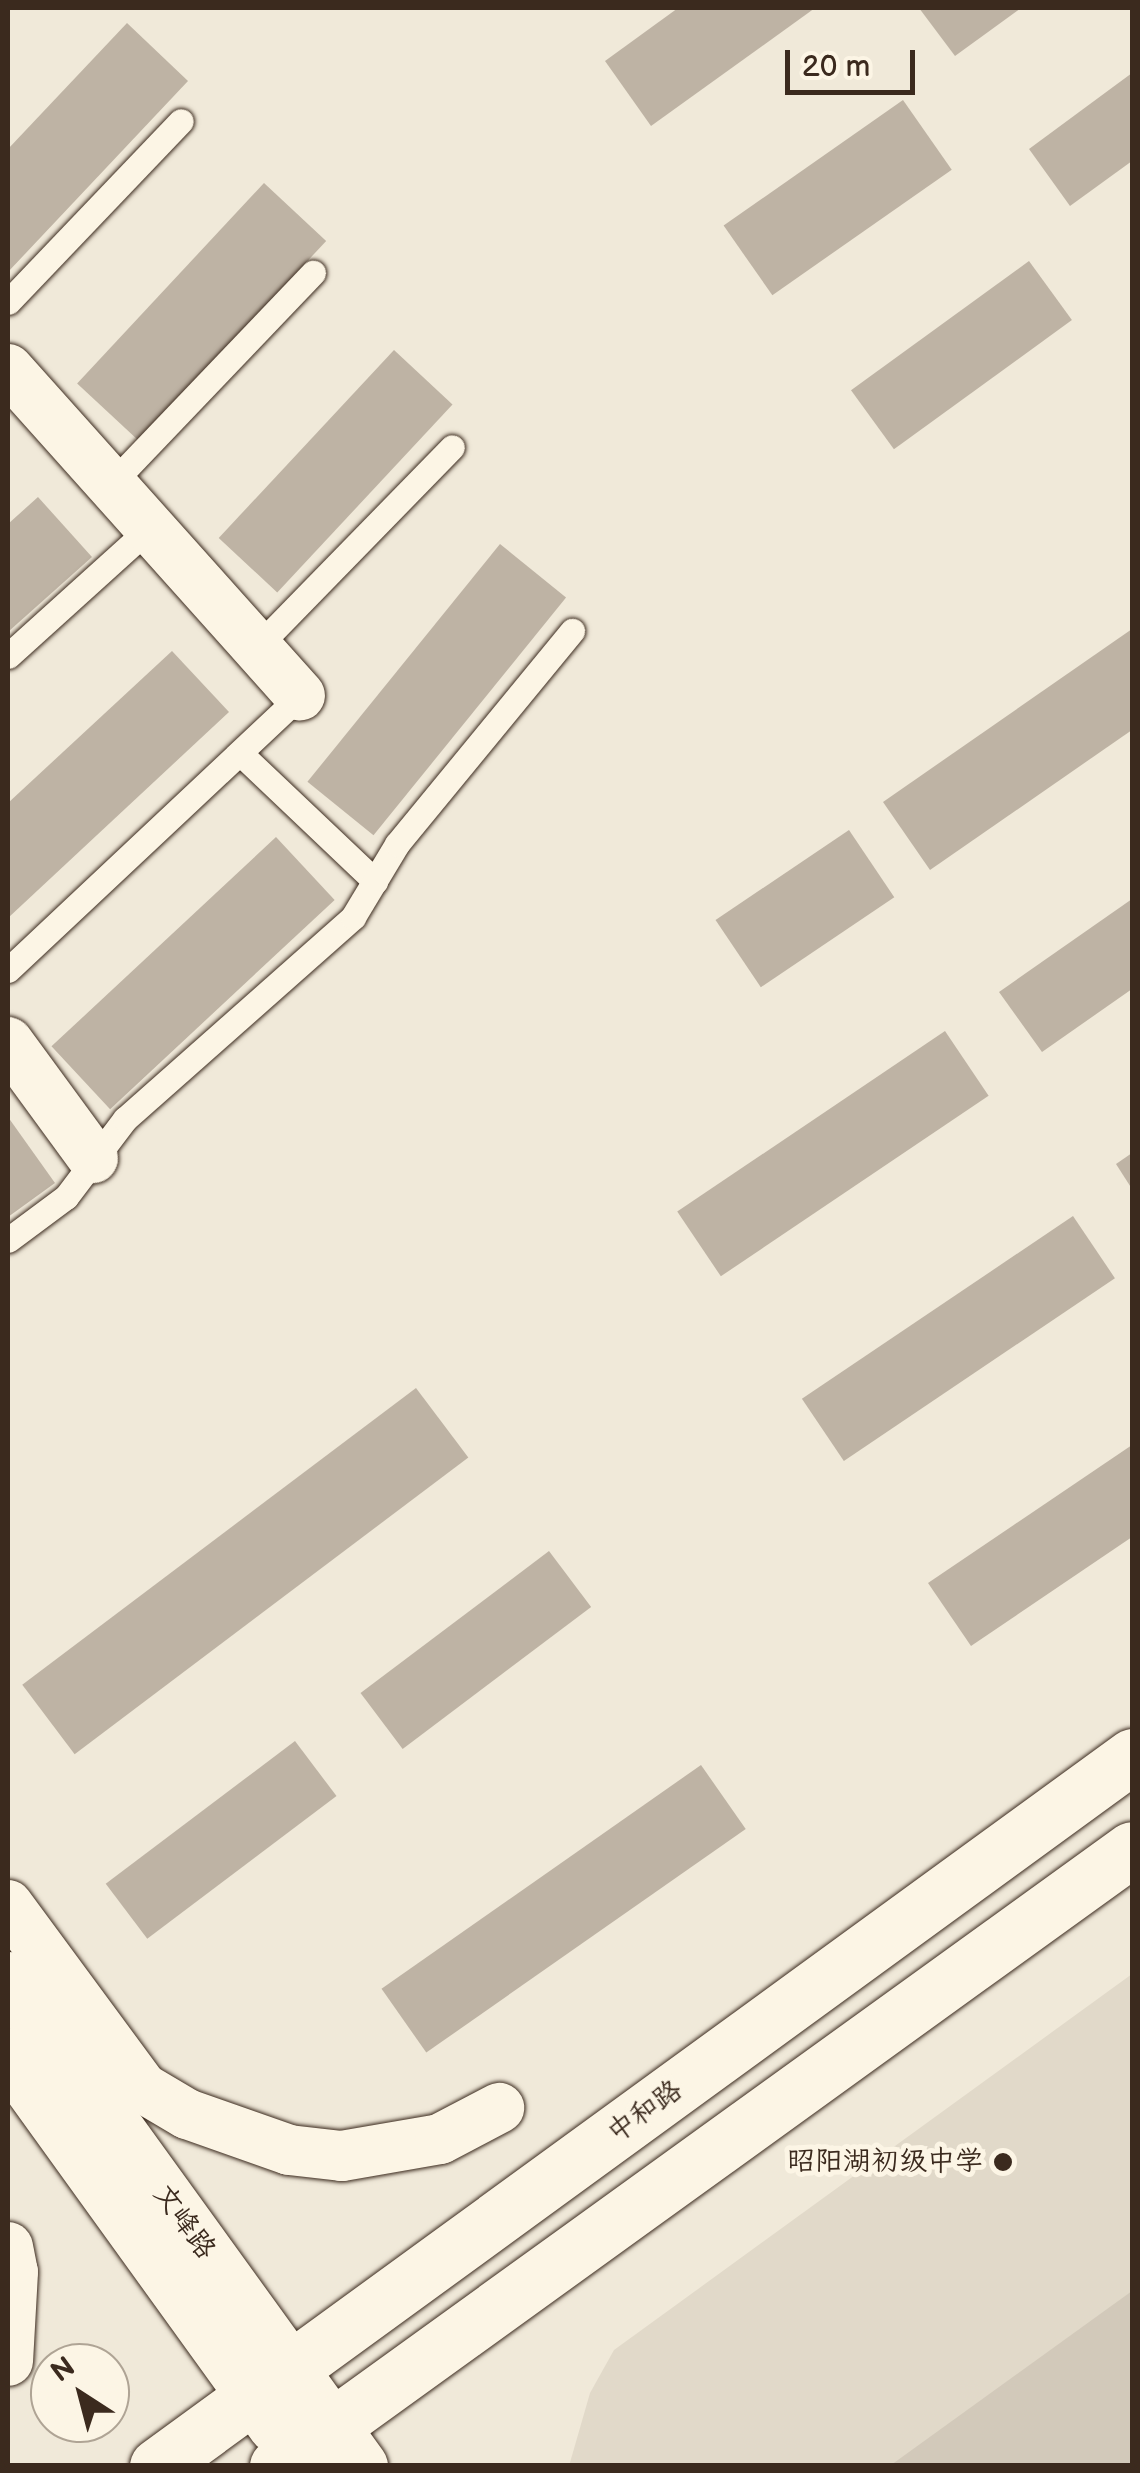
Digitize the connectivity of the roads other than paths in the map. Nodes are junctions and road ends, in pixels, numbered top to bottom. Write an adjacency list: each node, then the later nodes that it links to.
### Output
1 (181, 121): 3 (lane)
2 (313, 273): 6 (lane)
3 (8, 302)
4 (9, 373): 6 (street)
5 (452, 447): 9 (lane)
6 (112, 483): 7 (street)
7 (152, 526): 9 (street); 10 (lane)
8 (572, 631): 13 (lane)
9 (257, 647): 11 (street)
10 (8, 656)
11 (300, 696): 12 (lane)
12 (241, 754): 13 (lane); 14 (lane)
13 (375, 881): 16 (lane)
14 (8, 970)
15 (8, 1042): 16 (street)
16 (93, 1158): 17 (lane)
17 (8, 1240)
18 (1132, 1756): 26 (main road, 中和路)
19 (1132, 1849): 27 (main road)
20 (8, 1905): 23 (street)
21 (8, 1979): 26 (main road, 文峰路)
22 (8, 2054): 26 (main road, 文峰路)
23 (499, 2108)
24 (8, 2248): 25 (street)
25 (8, 2360)
26 (273, 2382): 27 (main road, 文峰路); 28 (main road, 中和路)
27 (313, 2455)
28 (157, 2466)

